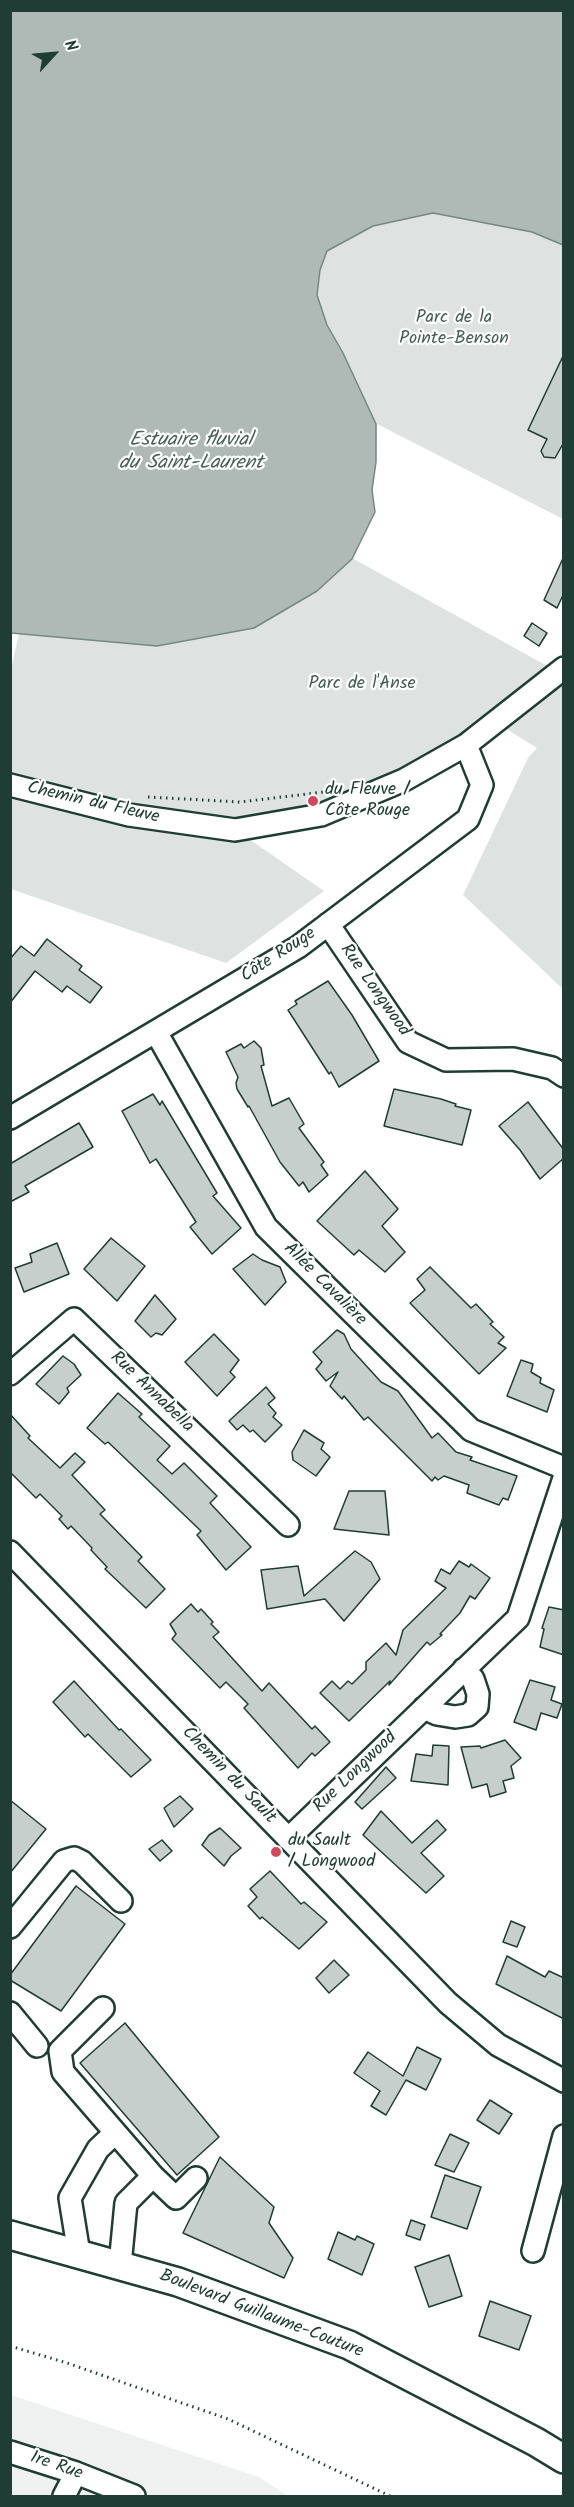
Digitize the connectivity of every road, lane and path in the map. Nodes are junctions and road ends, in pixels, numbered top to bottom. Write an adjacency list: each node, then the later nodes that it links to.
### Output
1 (564, 668): 2 (street, Chemin du Fleuve)
2 (466, 745): 3 (street, Chemin du Fleuve); 6 (street, Côte Rouge)
3 (10, 785)
4 (334, 788): 5 (path)
5 (143, 796)
6 (328, 924): 7 (street, Côte Rouge); 8 (street, Rue Longwood)
7 (156, 1032): 9 (street, Côte Rouge); 11 (street, Allée Cavalière)
8 (564, 1076)
9 (13, 1113)
10 (10, 1374): 13 (street, Rue Annabella)
11 (564, 1468)
12 (564, 1478): 15 (street, Rue Longwood)
13 (288, 1525)
14 (10, 1552): 17 (street, Chemin du Sault)
15 (464, 1669): 16 (street, Rue Longwood); 16 (street)
16 (424, 1708): 17 (street, Rue Longwood)
17 (288, 1839): 23 (street, Chemin du Sault)
18 (121, 1901): 19 (street)
19 (10, 1927)
20 (103, 2008): 24 (street)
21 (10, 2013): 22 (street)
22 (37, 2046)
23 (564, 2081)
24 (116, 2133): 26 (street); 30 (street)
25 (564, 2136): 29 (street)
26 (153, 2176): 27 (street); 31 (street)
27 (196, 2178)
28 (10, 2235): 30 (main road, Boulevard Guillaume-Couture)
29 (533, 2251)
30 (79, 2254): 31 (main road, Boulevard Guillaume-Couture)
31 (120, 2265): 34 (main road, Boulevard Guillaume-Couture)
32 (10, 2346): 38 (path)
33 (10, 2452): 35 (street, 1re Rue)
34 (564, 2459)
35 (76, 2473): 36 (street); 37 (street, 1re Rue)
36 (64, 2496)
37 (134, 2496)
38 (390, 2496)

